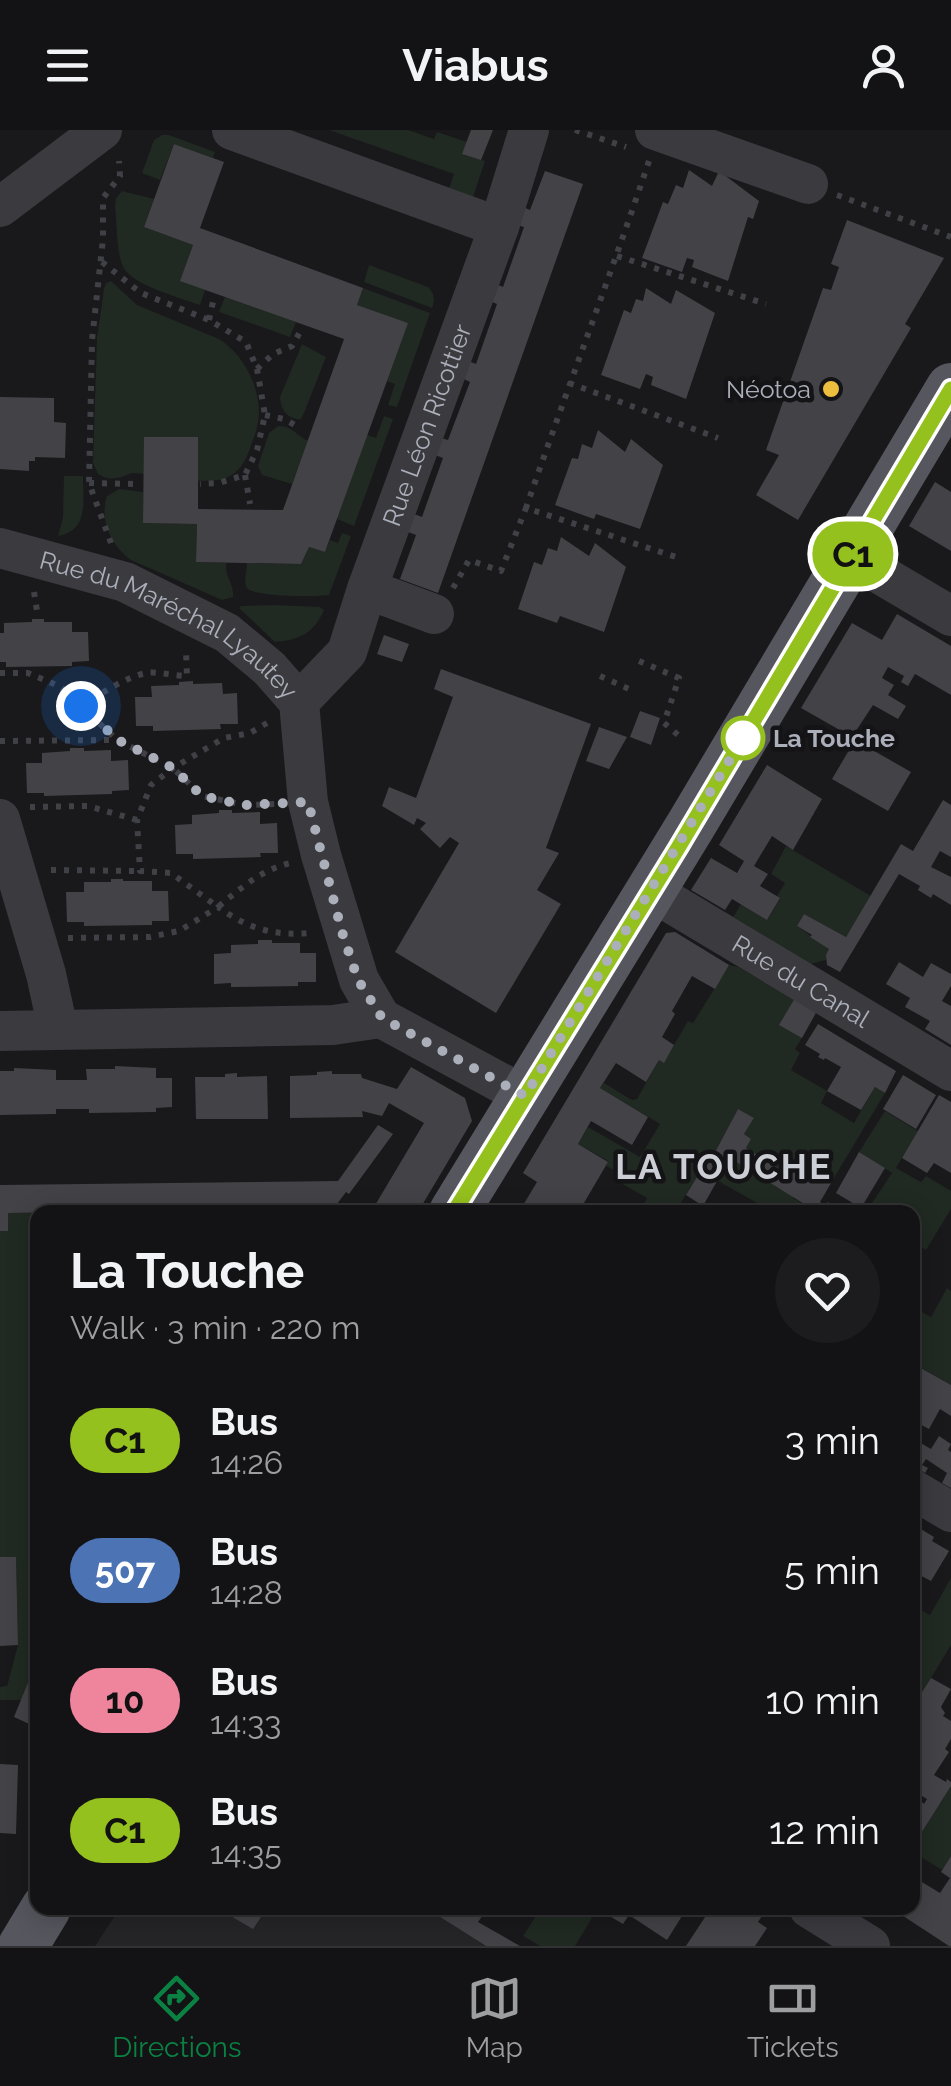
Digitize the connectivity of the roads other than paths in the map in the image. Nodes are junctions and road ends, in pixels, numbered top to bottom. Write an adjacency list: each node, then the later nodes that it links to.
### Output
1 (232, 130): 7 (street)
2 (529, 130): 7 (street, Rue Léon Ricottier)
3 (111, 138): 6 (street)
4 (646, 145): 5 (street)
5 (808, 184)
6 (0, 207)
7 (499, 227): 11 (street, Rue Léon Ricottier)
8 (951, 388): 10 (main road)
9 (0, 548): 14 (street, Rue du Maréchal Lyautey)
10 (851, 557): 13 (street); 16 (main road)
11 (366, 590): 12 (street); 14 (street, Rue Léon Ricottier)
12 (429, 613)
13 (951, 616)
14 (299, 702): 17 (street, Rue du Maréchal Lyautey)
15 (9, 813): 18 (street)
16 (650, 891): 20 (street, Rue du Canal); 21 (main road)
17 (382, 1018): 18 (street); 21 (street)
18 (58, 1029): 19 (street)
19 (0, 1031)
20 (951, 1071)
21 (525, 1096): 22 (main road)
22 (460, 1205)
23 (920, 1493): 24 (street)
24 (951, 1512)
25 (42, 1915): 28 (main road)
26 (819, 1915): 27 (street)
27 (857, 1943)
28 (23, 1946)

